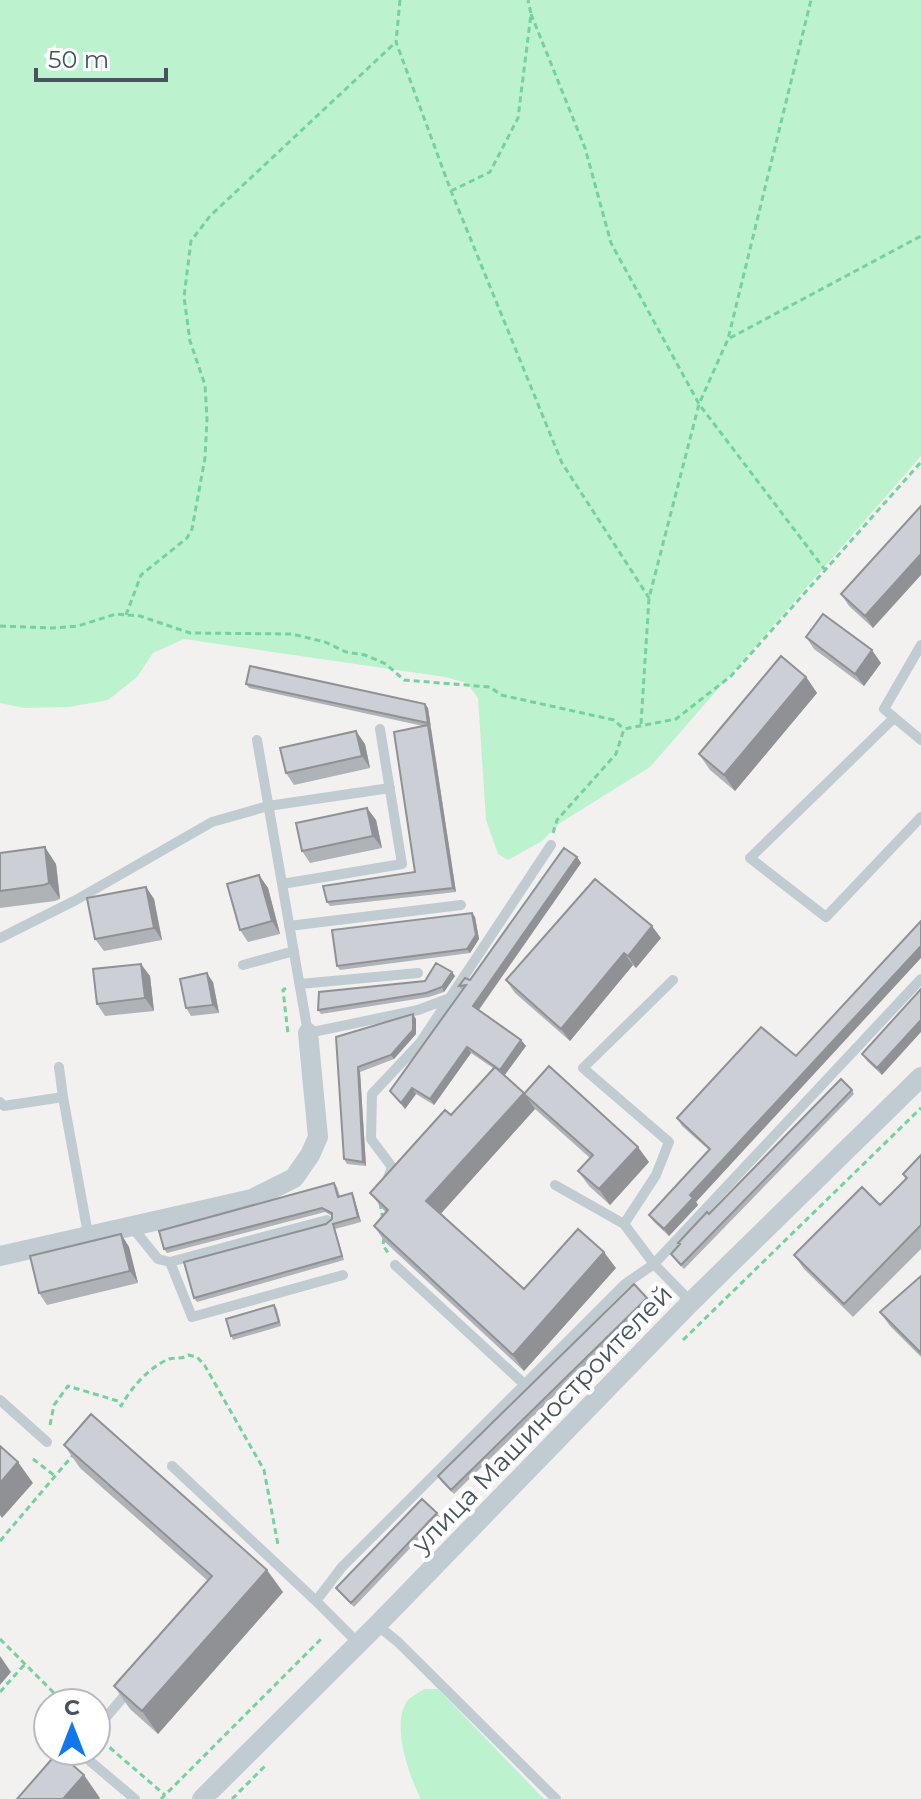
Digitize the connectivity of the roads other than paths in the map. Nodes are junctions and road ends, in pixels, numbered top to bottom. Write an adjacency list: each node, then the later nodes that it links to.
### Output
1 (921, 645): 2 (lane)
2 (894, 718): 5 (lane); 8 (lane)
3 (380, 729): 6 (lane)
4 (257, 740): 7 (lane)
5 (921, 740)
6 (390, 788): 7 (lane); 10 (lane)
7 (268, 806): 10 (lane); 13 (lane)
8 (921, 817)
9 (551, 845): 20 (lane)
10 (282, 884): 12 (lane)
11 (461, 905): 12 (lane)
12 (289, 926): 14 (lane)
13 (0, 938)
14 (294, 951): 15 (lane); 19 (lane)
15 (243, 965)
16 (418, 973): 19 (lane)
17 (921, 979): 34 (lane)
18 (673, 980): 29 (lane)
19 (300, 984): 21 (lane)
20 (450, 998): 21 (lane); 27 (lane)
21 (298, 1035): 30 (street)
22 (59, 1067): 24 (lane)
23 (921, 1077): 37 (street, улица Машиностроителей)
24 (63, 1097): 25 (lane); 31 (lane)
25 (0, 1102)
26 (555, 1185): 29 (lane)
27 (380, 1192)
28 (327, 1220): 33 (lane)
29 (624, 1224): 34 (lane)
30 (130, 1225): 31 (street); 33 (lane)
31 (88, 1234): 32 (street)
32 (0, 1256)
33 (170, 1262): 36 (lane)
34 (654, 1264): 37 (lane); 38 (lane)
35 (395, 1265): 38 (lane)
36 (343, 1275)
37 (691, 1302): 43 (street, улица Машиностроителей)
38 (523, 1383): 42 (lane)
39 (0, 1400): 40 (lane)
40 (43, 1438)
41 (172, 1466): 42 (lane)
42 (316, 1601): 44 (lane)
43 (377, 1625): 44 (street, улица Машиностроителей); 50 (lane)
44 (358, 1643): 49 (street, улица Машиностроителей)
45 (137, 1682): 46 (lane)
46 (112, 1711)
47 (96, 1767): 48 (lane)
48 (135, 1799)
49 (202, 1799)
50 (556, 1799)

